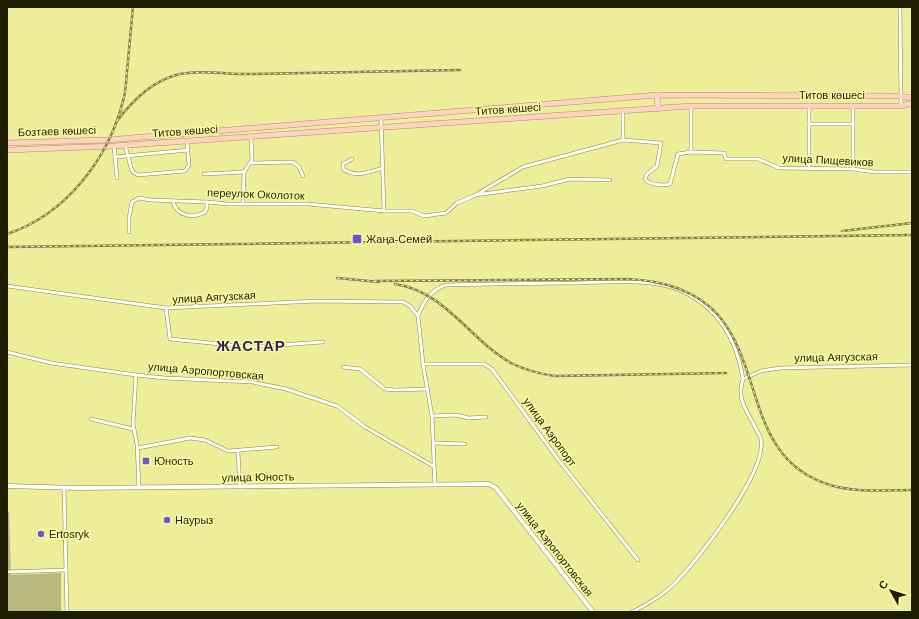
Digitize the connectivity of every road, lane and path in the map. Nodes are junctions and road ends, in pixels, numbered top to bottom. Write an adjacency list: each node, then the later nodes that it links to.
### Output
1 (900, 7): 3 (street)
2 (657, 95): 3 (highway, Титов көшесі); 10 (main road); 12 (highway, Титов көшесі)
3 (900, 96): 4 (highway, Титов көшесі); 9 (street)
4 (912, 98)
5 (912, 103): 9 (highway, Титов көшесі)
6 (809, 105): 7 (highway, Титов көшесі); 8 (highway, Титов көшесі); 13 (street)
7 (691, 106): 10 (highway, Титов көшесі); 28 (street)
8 (852, 106): 9 (highway, Титов көшесі); 14 (street)
9 (901, 106)
10 (658, 109): 11 (highway, Титов көшесі)
11 (623, 111): 15 (highway, Титов көшесі); 19 (street)
12 (381, 116): 15 (street); 16 (highway, Титов көшесі)
13 (809, 124): 14 (street); 34 (street)
14 (853, 124): 35 (street)
15 (382, 127): 17 (highway, Титов көшесі); 33 (street)
16 (147, 136): 18 (highway, Титов көшесі); 22 (main road)
17 (251, 137): 20 (highway, Титов көшесі); 32 (street)
18 (107, 140): 21 (highway, Бозтаев көшесі)
19 (624, 140): 28 (street); 42 (street)
20 (187, 141): 22 (highway, Титов көшесі); 27 (street)
21 (7, 143)
22 (148, 144): 23 (highway, Титов көшесі)
23 (126, 145): 24 (highway, Титов көшесі); 29 (street)
24 (114, 146): 25 (highway, Титов көшесі); 30 (street)
25 (105, 147): 26 (highway, Бозтаев көшесі)
26 (7, 150)
27 (188, 150): 29 (street); 29 (street)
28 (691, 152): 34 (street, улица Пищевиков)
29 (128, 156): 30 (street)
30 (115, 157): 40 (street)
31 (352, 159): 33 (street)
32 (250, 163): 36 (street); 39 (street)
33 (383, 168): 46 (street)
34 (809, 168): 35 (street, улица Пищевиков)
35 (853, 169): 37 (street, улица Пищевиков)
36 (244, 172): 38 (street); 45 (street)
37 (912, 172)
38 (204, 174)
39 (303, 176)
40 (117, 178)
41 (610, 180): 42 (street)
42 (474, 196): 46 (street, переулок Околоток)
43 (173, 201): 44 (street, переулок Околоток); 44 (street); 47 (street, переулок Околоток)
44 (207, 202): 45 (street, переулок Околоток)
45 (243, 203): 46 (street, переулок Околоток)
46 (384, 211)
47 (129, 232)
48 (7, 286): 49 (street, улица Аягузская)
49 (166, 308): 50 (street, улица Аягузская); 51 (street)
50 (418, 316): 53 (street); 57 (street)
51 (323, 342)
52 (7, 352): 56 (street, улица Аэропортовская)
53 (423, 364): 58 (street); 75 (street, улица Аэропорт)
54 (912, 365): 57 (street, улица Аягузская)
55 (343, 367): 58 (street)
56 (136, 375): 62 (street); 68 (street, улица Аэропортовская)
57 (743, 379): 80 (street)
58 (428, 389): 59 (street)
59 (432, 416): 60 (street); 63 (street)
60 (486, 417)
61 (91, 419): 62 (street)
62 (133, 429): 66 (street)
63 (434, 443): 64 (street); 68 (street)
64 (465, 444)
65 (277, 447): 67 (street)
66 (138, 448): 67 (street); 73 (street)
67 (238, 452): 71 (street)
68 (433, 466): 69 (street)
69 (435, 485): 71 (street, улица Юность); 74 (street, улица Юность)
70 (7, 486): 72 (street, улица Юность)
71 (240, 487): 73 (street, улица Юность)
72 (64, 488): 73 (street, улица Юность); 76 (street)
73 (139, 488)
74 (503, 497): 79 (street, улица Аэропортовская)
75 (638, 560)
76 (66, 570): 77 (street); 78 (street)
77 (7, 572)
78 (67, 612)
79 (593, 612)
80 (632, 612)

